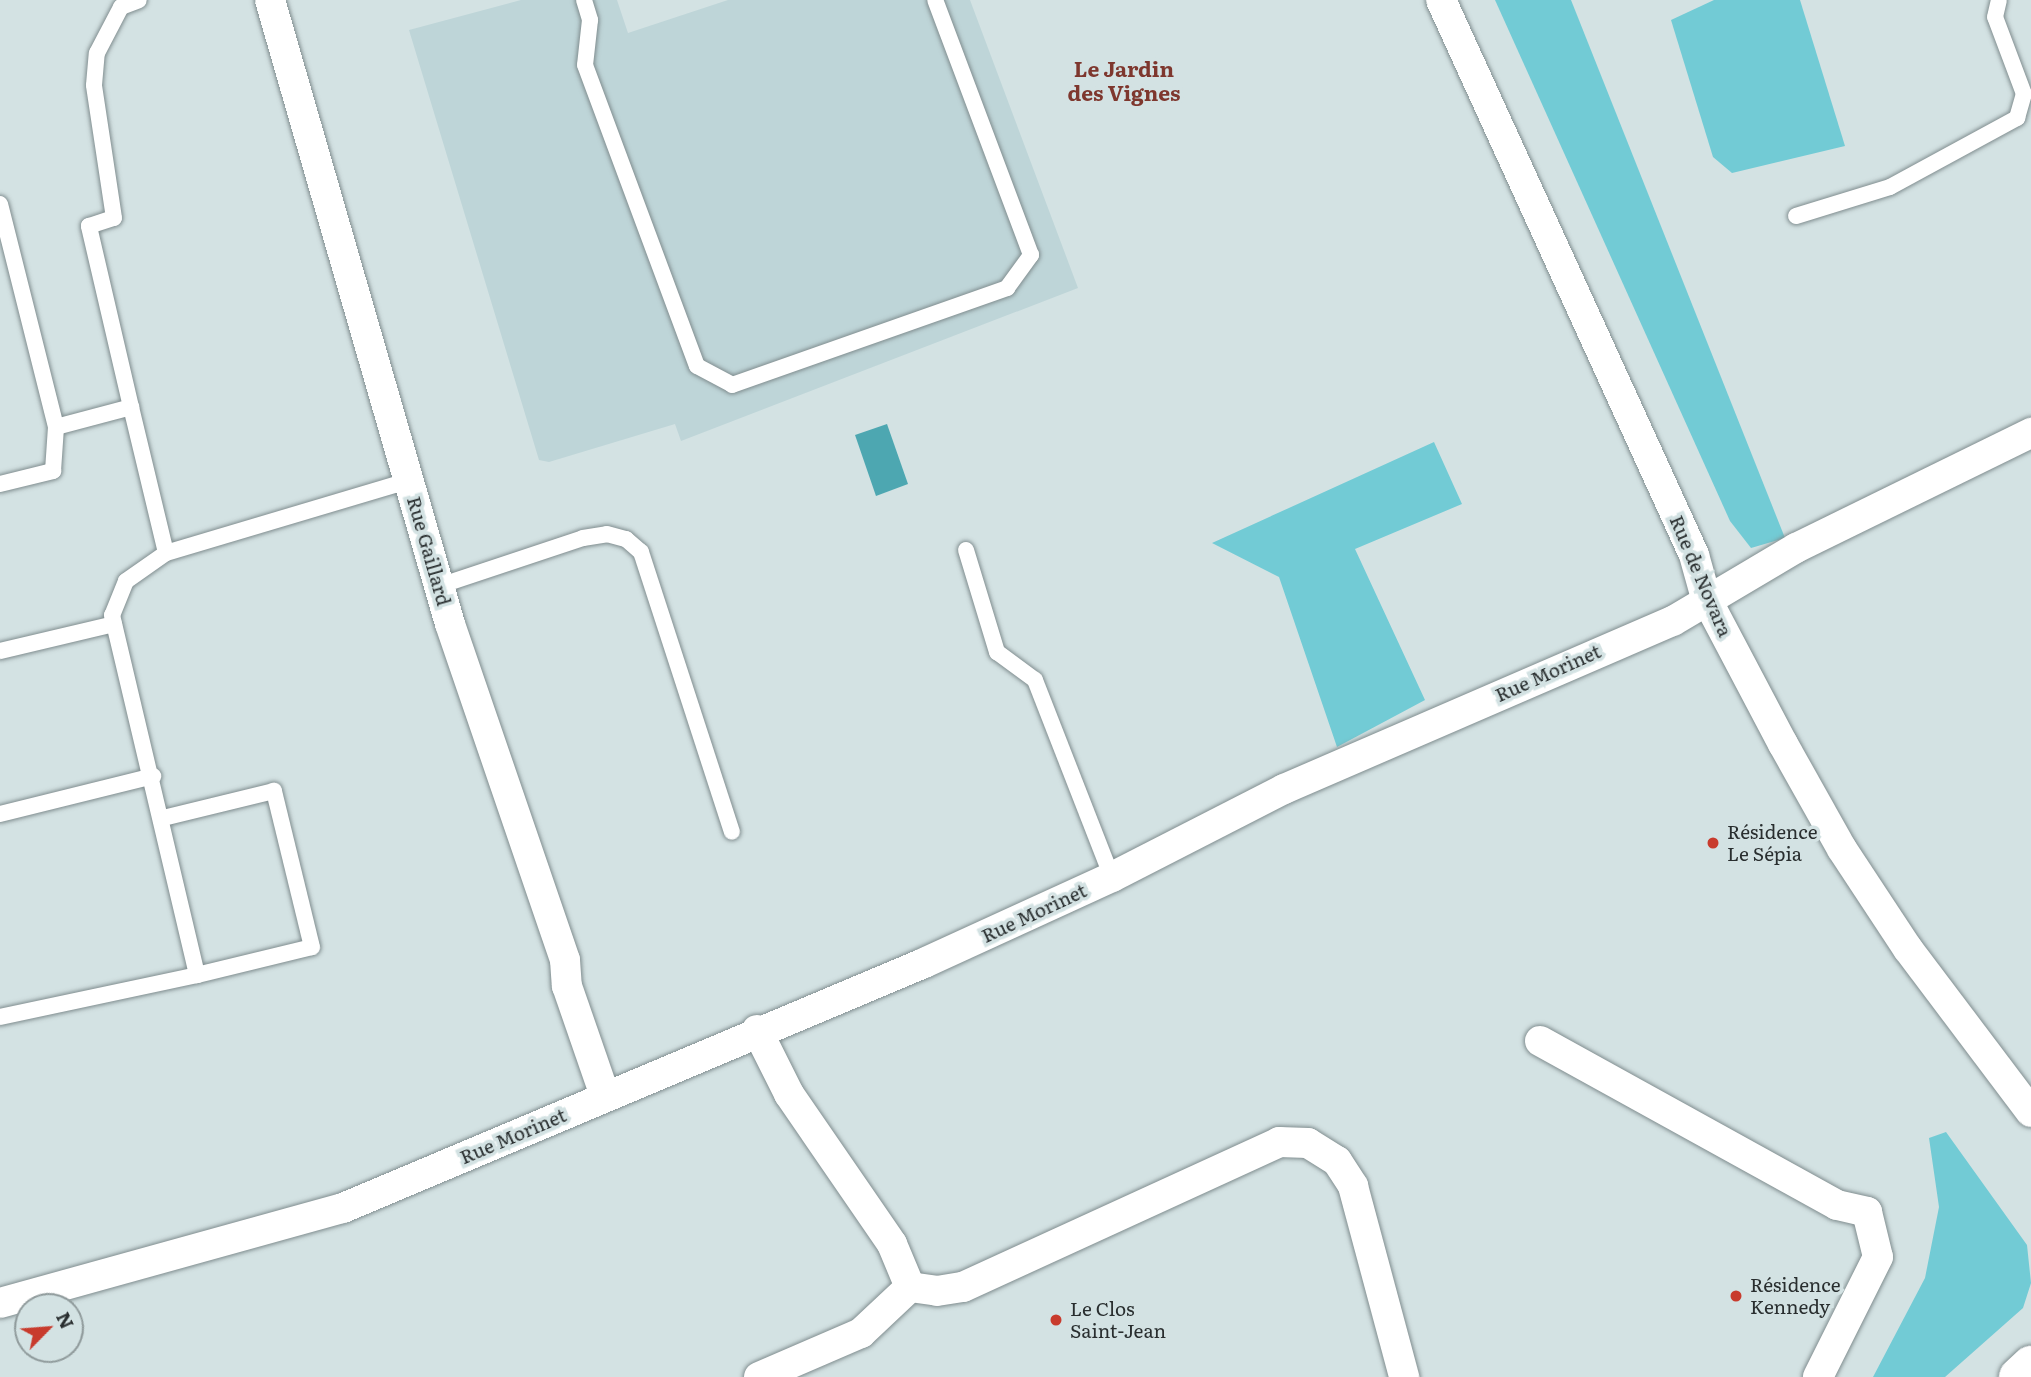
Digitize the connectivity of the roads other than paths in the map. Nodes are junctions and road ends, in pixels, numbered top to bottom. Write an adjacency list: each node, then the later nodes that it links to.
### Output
1 (139, 0): 9 (lane)
2 (270, 0): 12 (street, Rue Gaillard)
3 (584, 0): 4 (lane)
4 (935, 0)
5 (1441, 0): 17 (street, Rue de Novara)
6 (1999, 0): 8 (lane)
7 (0, 204): 10 (lane)
8 (1796, 216)
9 (131, 407): 10 (lane); 15 (lane)
10 (55, 428): 13 (lane)
11 (2031, 433): 17 (street, Rue Morinet)
12 (408, 481): 15 (lane); 16 (street, Rue Gaillard)
13 (0, 484)
14 (966, 551): 24 (lane)
15 (166, 553): 18 (lane)
16 (439, 586): 23 (lane); 29 (street, Rue Gaillard)
17 (1706, 598): 24 (street, Rue Morinet); 30 (street, Rue de Novara)
18 (114, 624): 19 (lane); 20 (lane)
19 (0, 651)
20 (153, 776): 21 (lane); 22 (lane)
21 (0, 814)
22 (163, 818): 25 (lane); 25 (lane)
23 (732, 832)
24 (1112, 877): 27 (street, Rue Morinet)
25 (197, 975): 26 (lane)
26 (0, 1017)
27 (757, 1030): 29 (street, Rue Morinet); 31 (street)
28 (1540, 1041): 36 (street)
29 (605, 1096): 32 (street, Rue Morinet)
30 (2031, 1112)
31 (910, 1287): 34 (street); 35 (street)
32 (0, 1303)
33 (2031, 1365): 37 (main road)
34 (759, 1377)
35 (1404, 1377)
36 (1818, 1377)
37 (2018, 1377)

